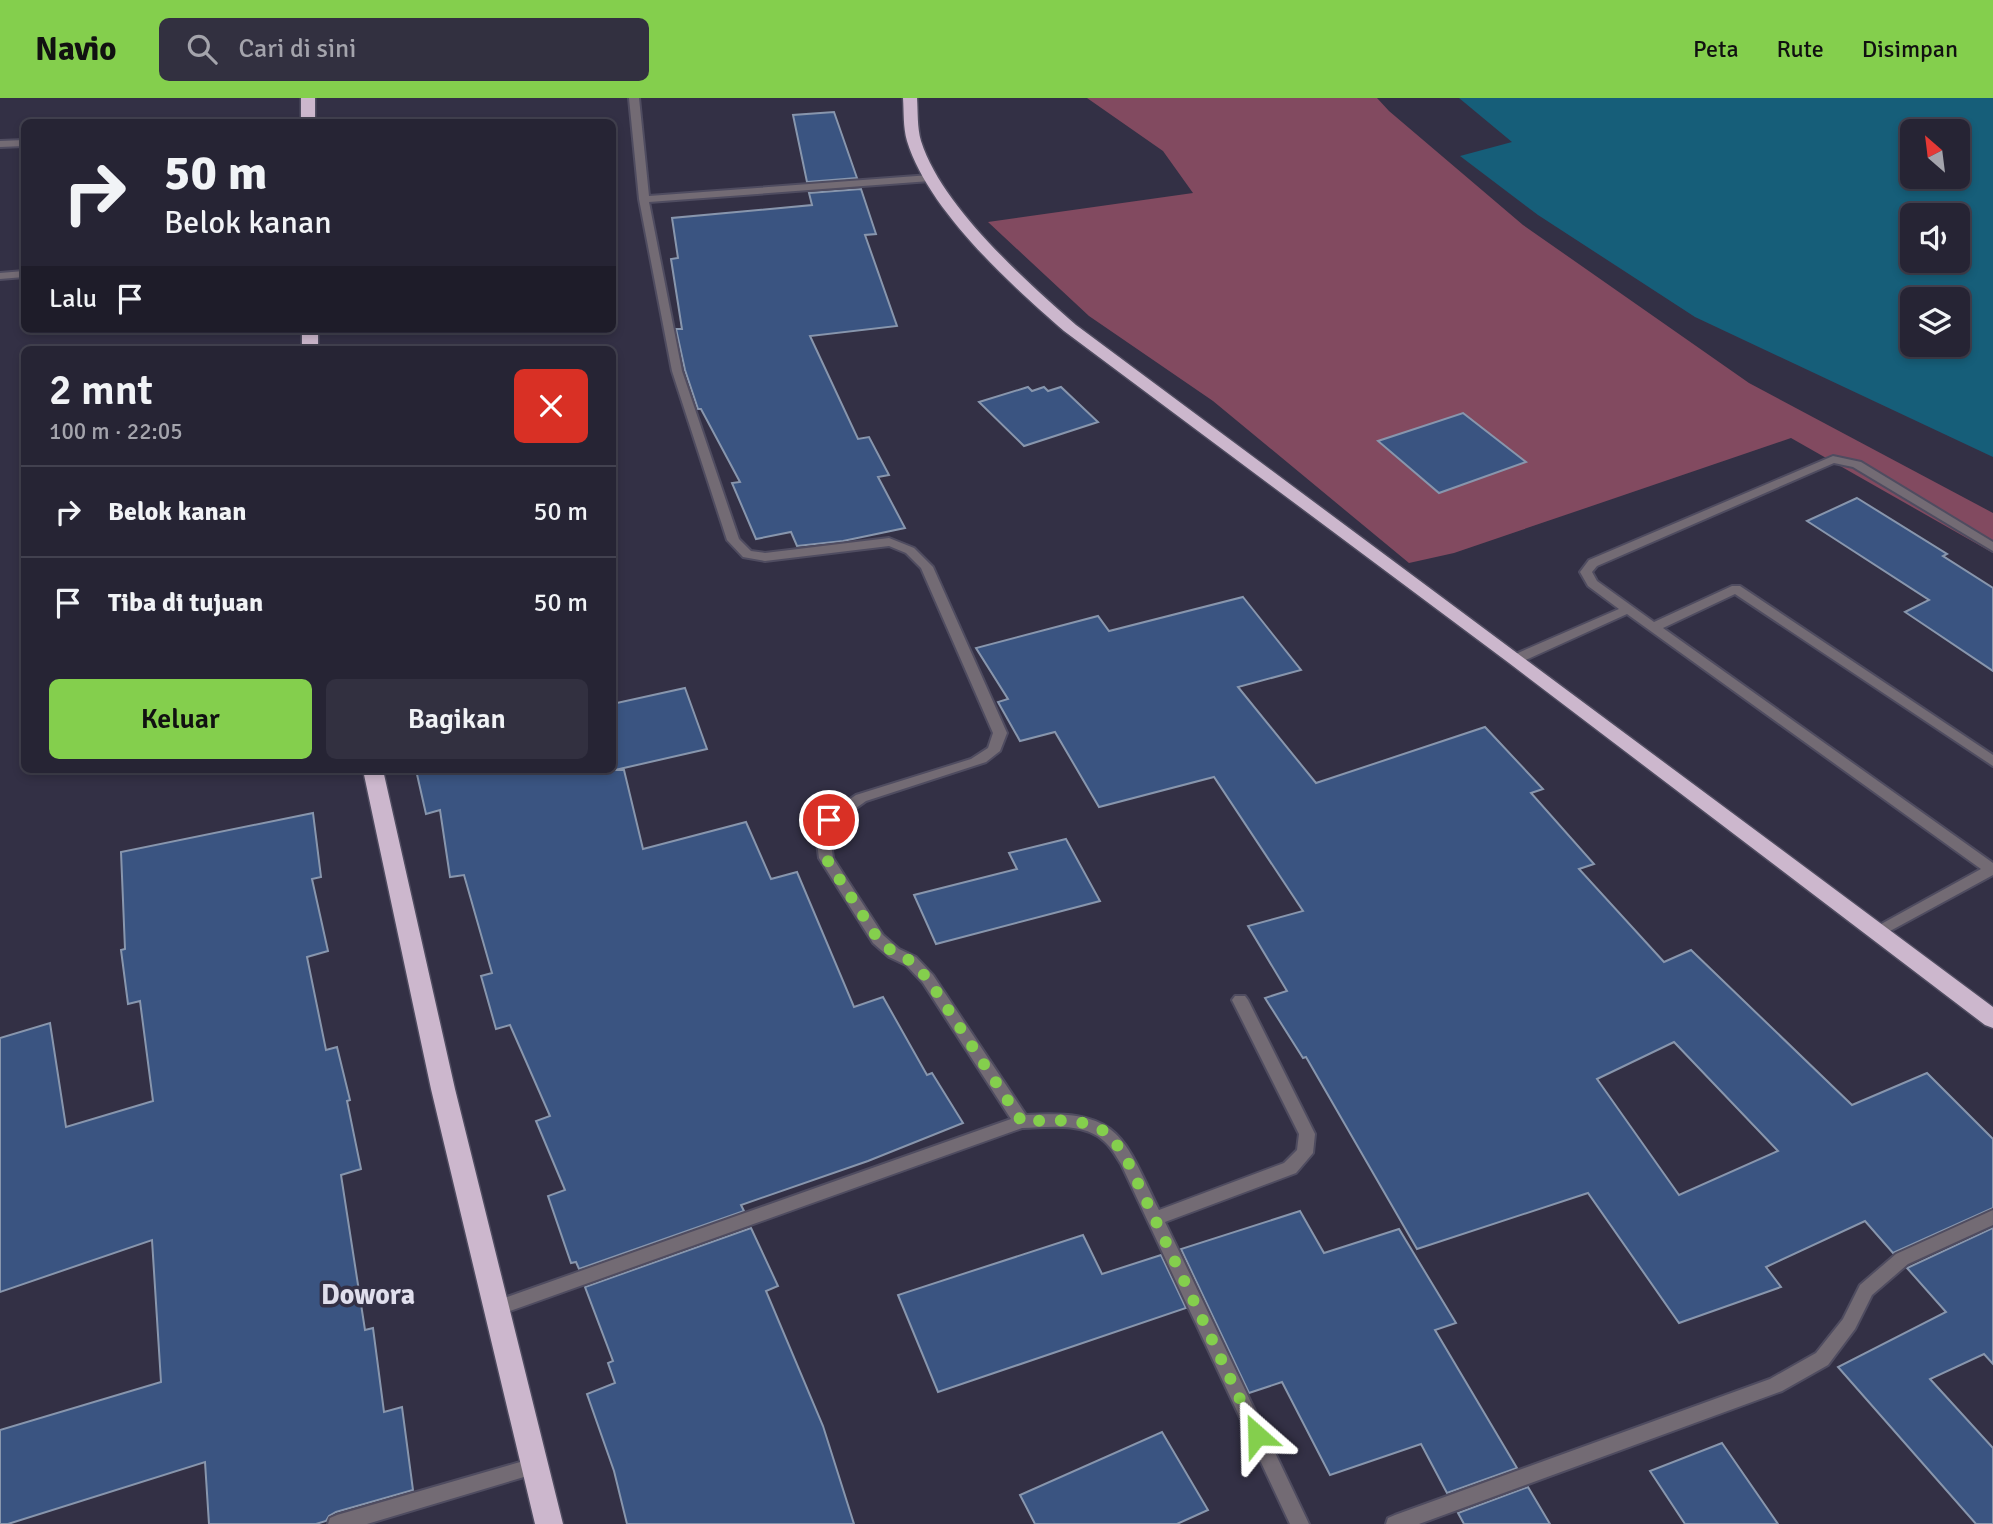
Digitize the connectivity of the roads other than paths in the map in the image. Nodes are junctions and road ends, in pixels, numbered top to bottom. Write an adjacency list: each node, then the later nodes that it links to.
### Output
1 (308, 98): 4 (highway)
2 (634, 98): 8 (street)
3 (910, 98): 7 (highway)
4 (308, 119)
5 (0, 144): 6 (street)
6 (21, 144)
7 (930, 178): 8 (street); 14 (highway)
8 (644, 199): 21 (street)
9 (21, 274): 10 (street)
10 (0, 276)
11 (1993, 547): 12 (street)
12 (1629, 609): 13 (street); 14 (street)
13 (1653, 627): 15 (street); 17 (street)
14 (1516, 659): 18 (highway)
15 (1993, 761)
16 (374, 773): 24 (highway)
17 (1992, 870): 18 (street)
18 (1879, 932): 20 (highway)
19 (1240, 1000): 23 (street)
20 (1993, 1019)
21 (1022, 1122): 23 (street); 24 (street)
22 (1993, 1217): 29 (street)
23 (1155, 1219): 28 (street)
24 (496, 1308): 25 (highway)
25 (534, 1466): 26 (street); 27 (highway)
26 (337, 1524)
27 (549, 1524)
28 (1300, 1524)
29 (1395, 1524)

